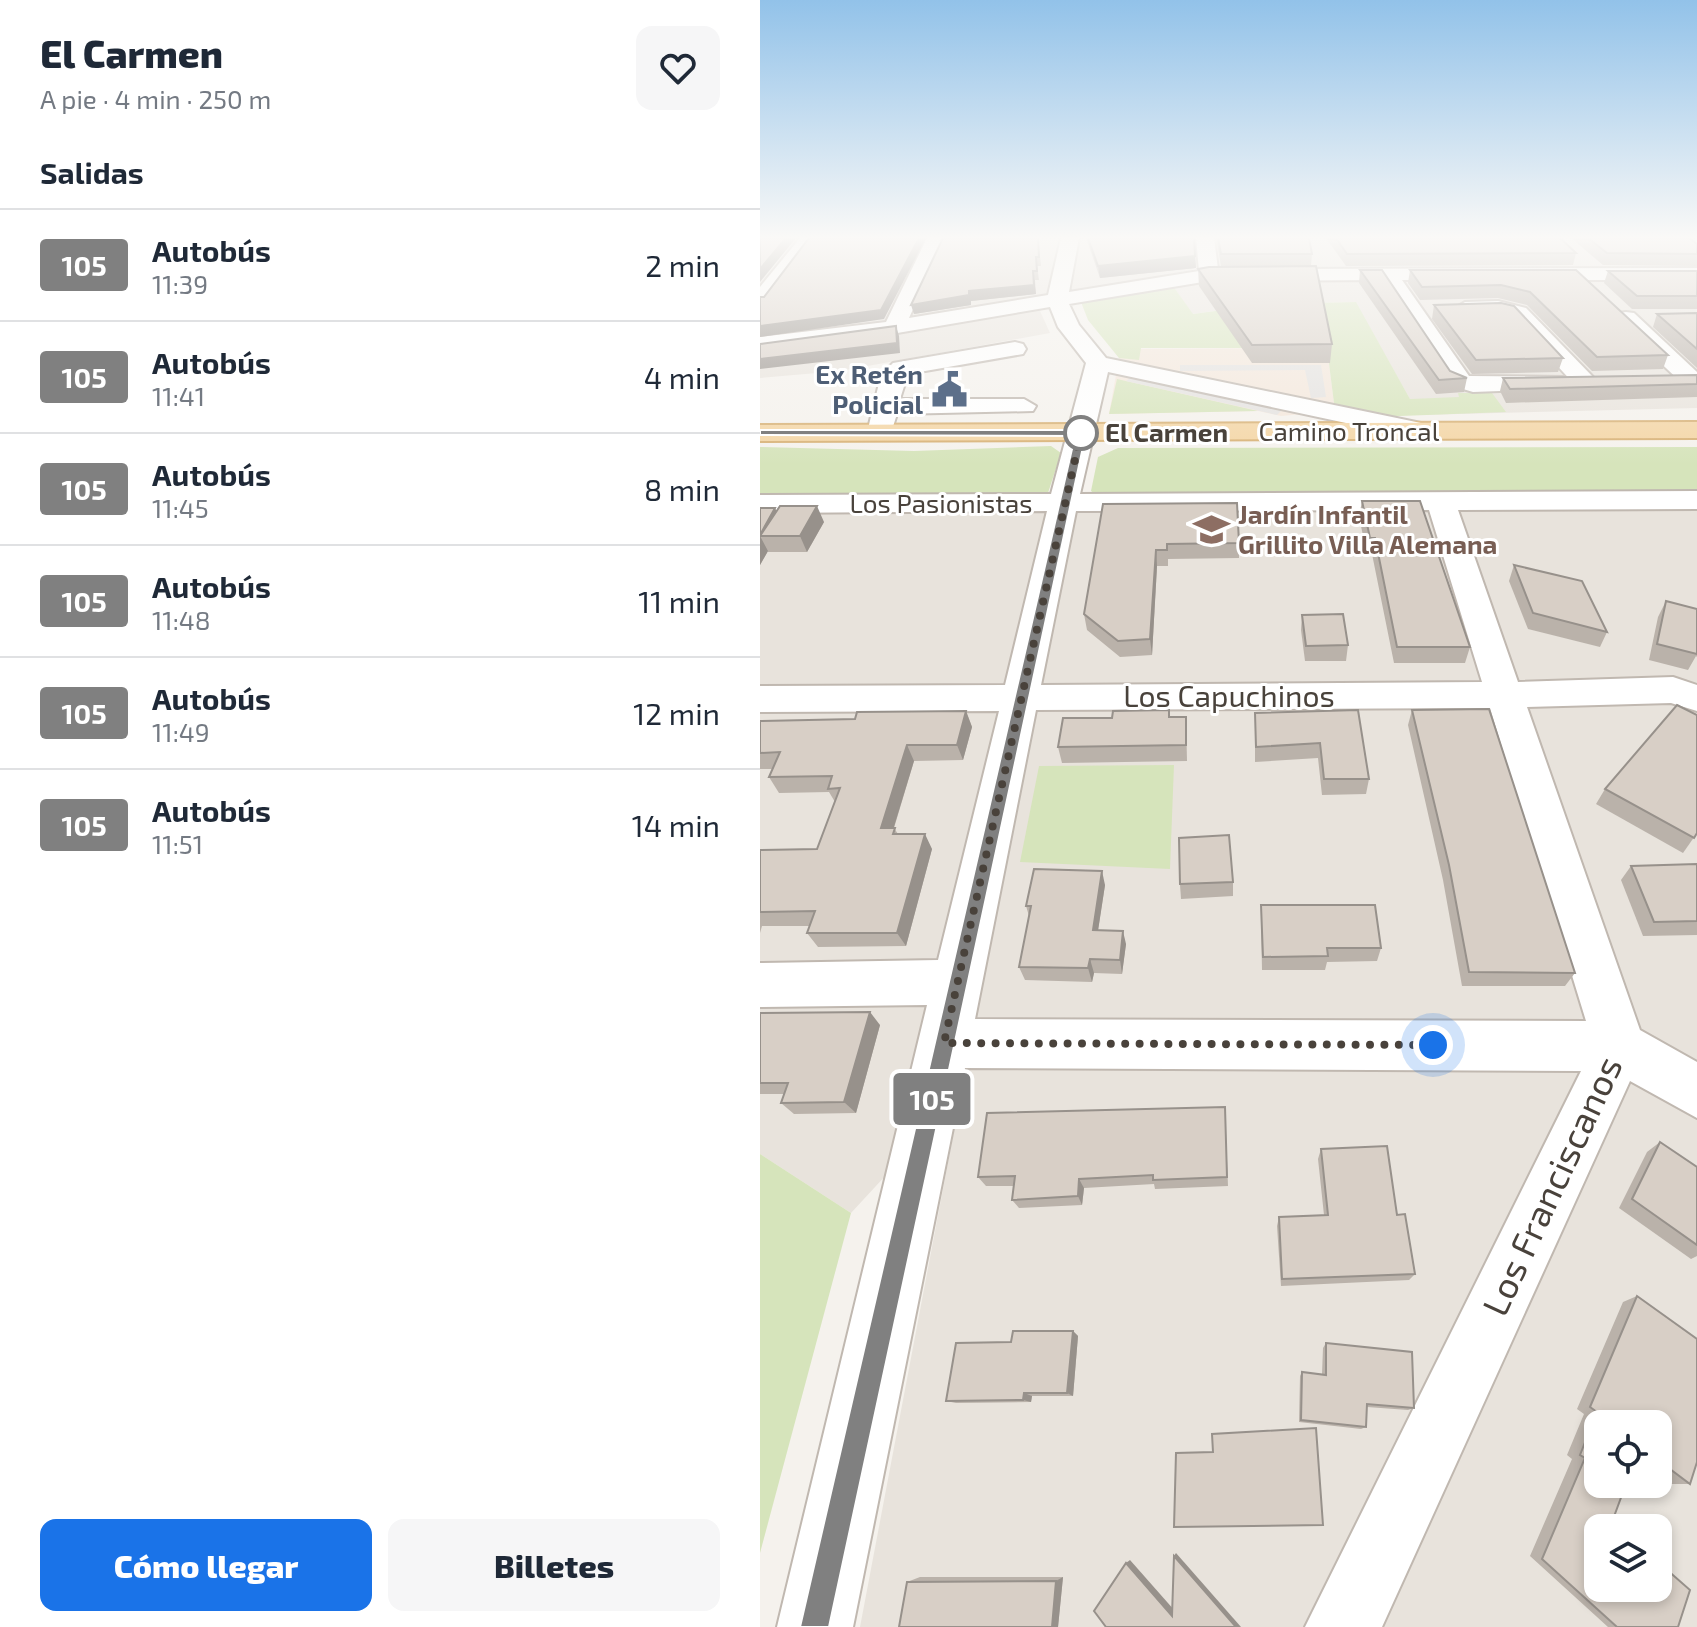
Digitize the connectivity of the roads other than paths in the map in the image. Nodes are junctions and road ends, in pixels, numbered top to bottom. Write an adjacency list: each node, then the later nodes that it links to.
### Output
1 (900, 314): 9 (street)
2 (973, 314): 9 (street)
3 (1063, 314): 12 (street)
4 (1414, 314): 16 (street)
5 (1521, 314): 16 (street)
6 (1622, 314): 8 (street)
7 (1654, 317): 8 (street)
8 (1626, 318): 13 (street)
9 (894, 327): 10 (street)
10 (760, 344)
11 (1015, 349): 18 (street)
12 (1098, 363): 20 (street); 22 (street)
13 (1694, 379): 14 (street)
14 (1661, 380)
15 (1615, 381): 16 (street)
16 (1585, 382)
17 (1024, 406): 18 (street)
18 (882, 420): 21 (main road, Camino Troncal); 22 (main road, Camino Troncal)
19 (1697, 430): 20 (main road, Camino Troncal)
20 (1421, 431): 22 (main road, Camino Troncal)
21 (760, 433)
22 (1081, 433): 26 (street)
23 (1697, 500): 24 (street, Los Pasionistas)
24 (1441, 502): 26 (street, Los Pasionistas); 27 (street, Los Franciscanos)
25 (760, 504): 26 (street, Los Pasionistas)
26 (1063, 504): 28 (street)
27 (1507, 695): 28 (street, Los Capuchinos); 29 (street, Los Capuchinos); 34 (street, Los Franciscanos)
28 (1021, 698): 30 (street, Los Capuchinos); 31 (street)
29 (1697, 698)
30 (760, 699)
31 (958, 982): 32 (street); 33 (street)
32 (760, 985)
33 (944, 1043): 34 (street); 36 (street)
34 (1620, 1046): 35 (street); 37 (street, Los Franciscanos)
35 (1697, 1091)
36 (815, 1627)
37 (1343, 1627)

